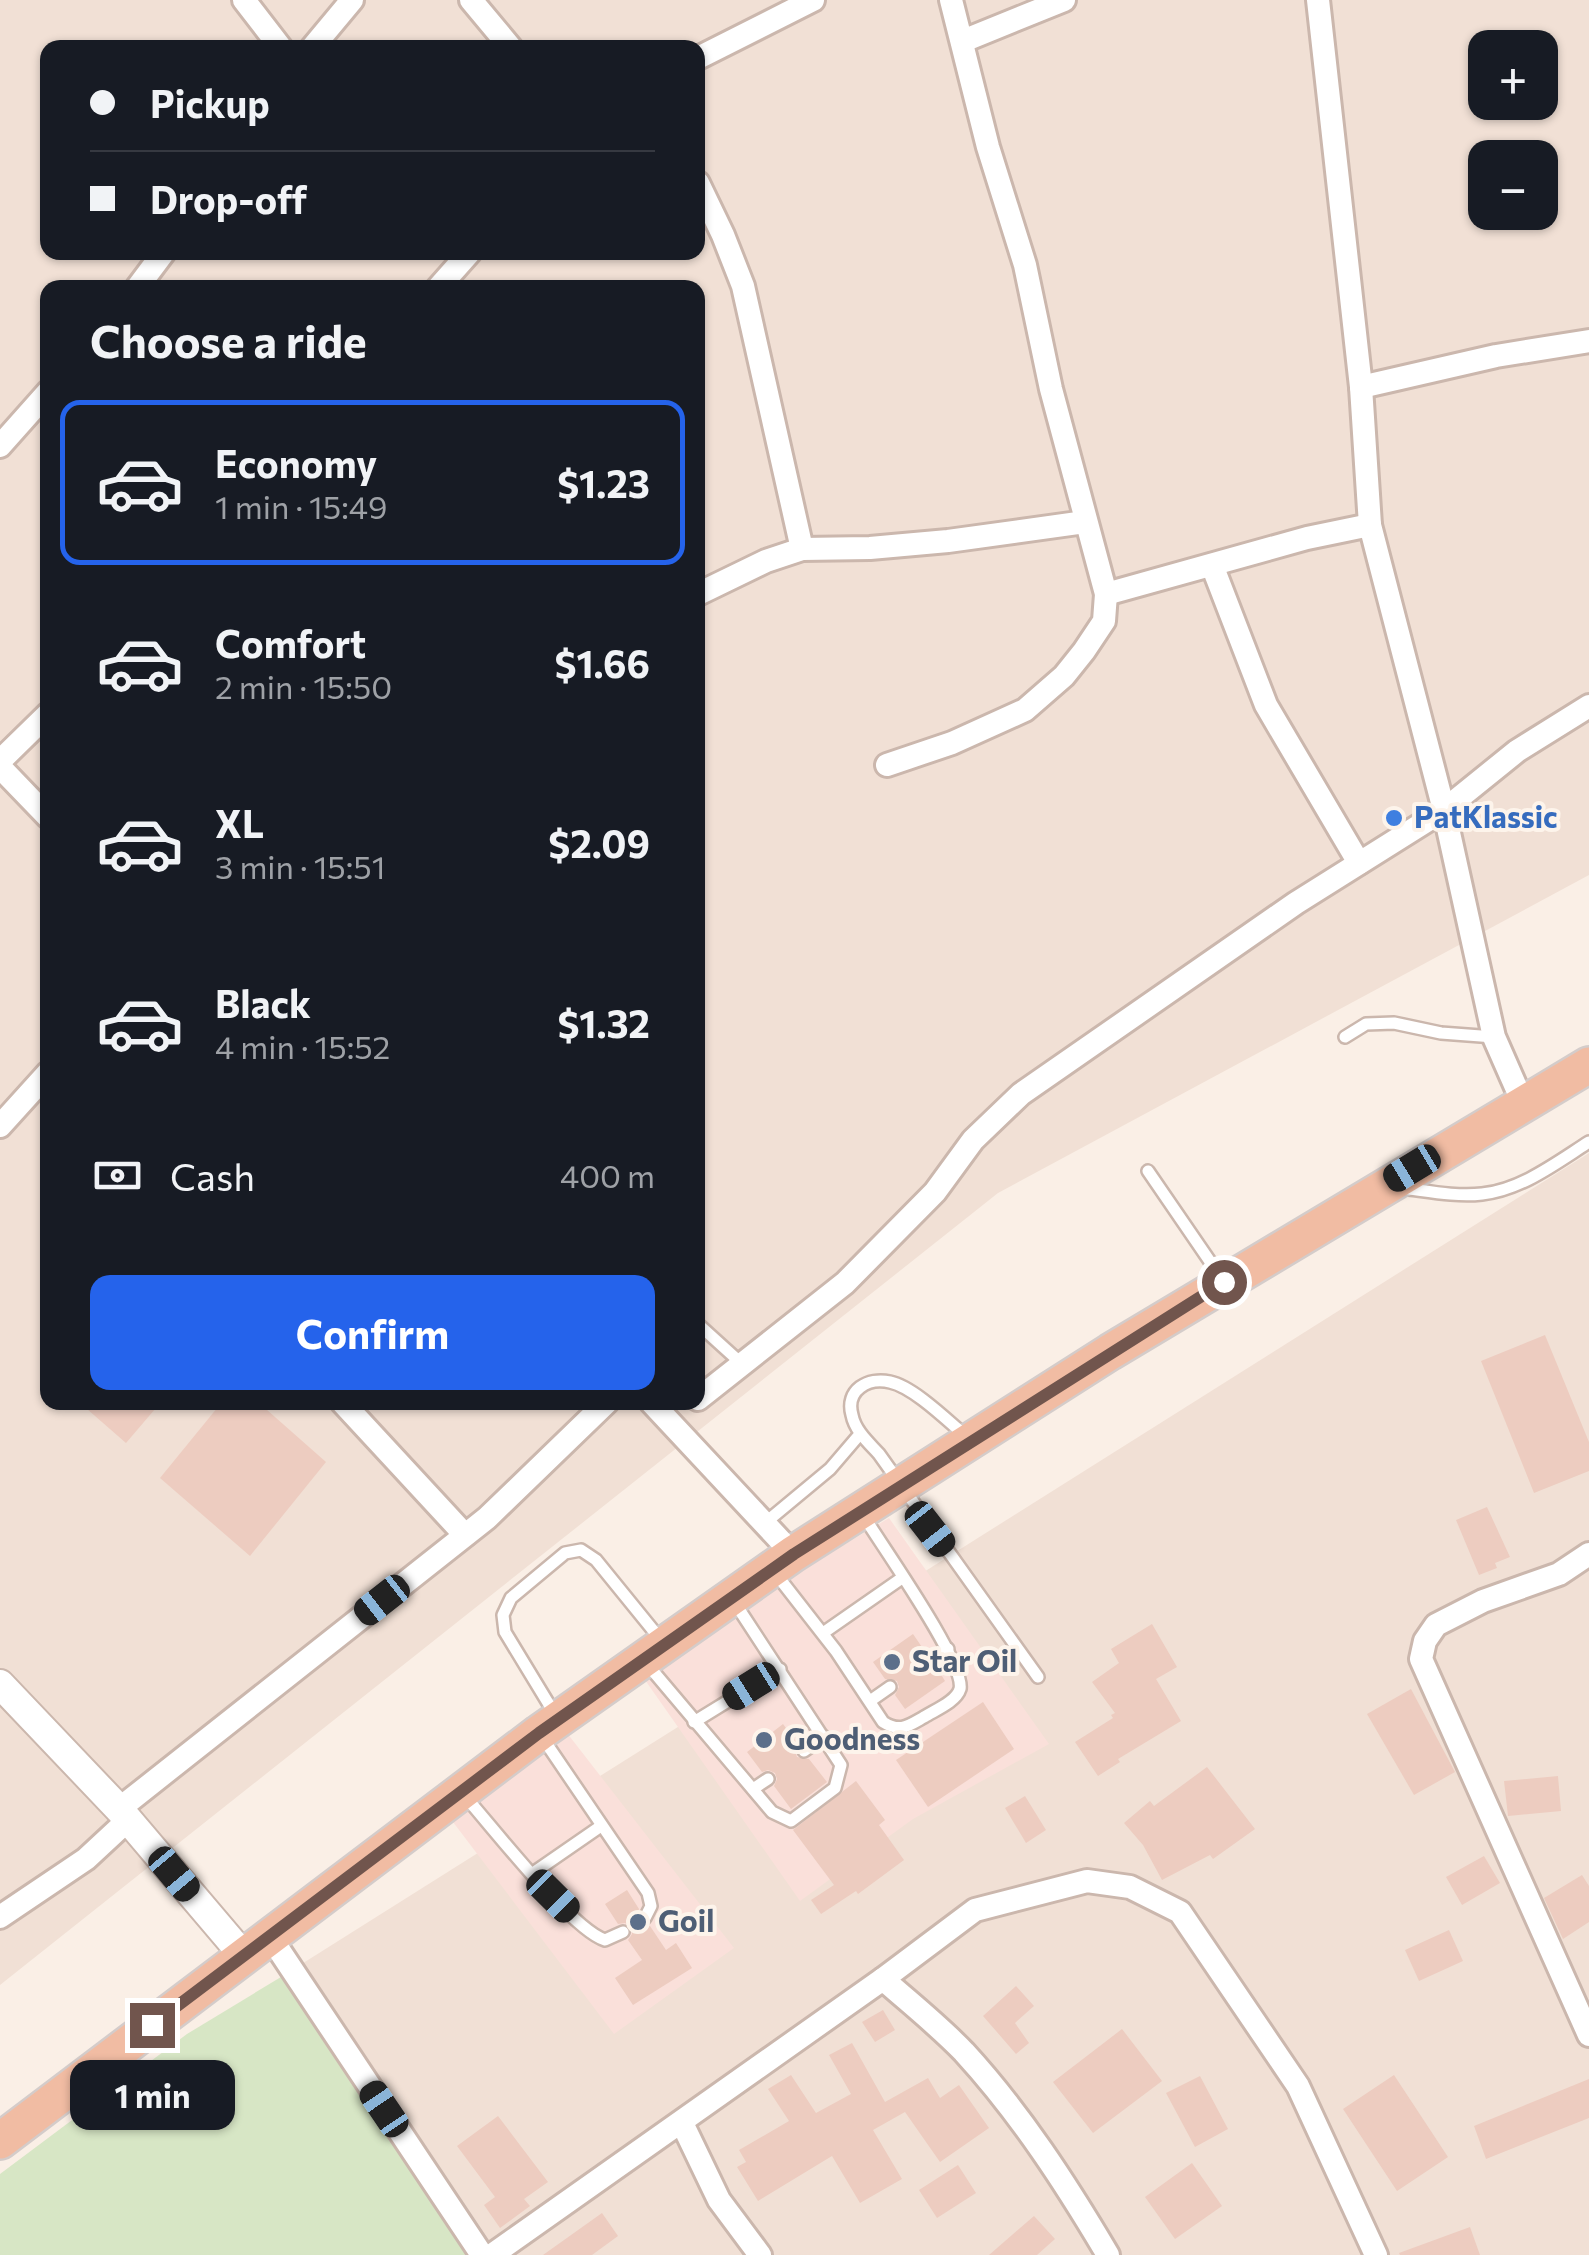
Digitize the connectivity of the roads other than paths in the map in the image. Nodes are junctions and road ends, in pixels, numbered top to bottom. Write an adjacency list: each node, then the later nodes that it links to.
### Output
1 (244, 0): 8 (street)
2 (352, 0): 9 (street)
3 (471, 0): 10 (street)
4 (813, 0): 12 (street)
5 (950, 0): 11 (street)
6 (1064, 0): 11 (street)
7 (1318, 0): 17 (street)
8 (275, 40)
9 (319, 40)
10 (505, 40)
11 (963, 41): 20 (street)
12 (705, 54)
13 (705, 197): 22 (street)
14 (463, 260): 15 (street)
15 (445, 280)
16 (1589, 341): 17 (street)
17 (1361, 387): 21 (street)
18 (40, 401): 19 (street)
19 (0, 446)
20 (1086, 522): 22 (street); 25 (street)
21 (1370, 525): 23 (street); 31 (street)
22 (802, 549): 24 (street)
23 (1212, 565): 25 (street); 32 (street)
24 (705, 591)
25 (1106, 594): 29 (street)
26 (1589, 706): 31 (street)
27 (40, 722): 28 (street)
28 (0, 764): 30 (street)
29 (888, 765)
30 (40, 808)
31 (1444, 810): 32 (street); 34 (street)
32 (1359, 863): 44 (street)
33 (1345, 1037): 34 (lane)
34 (1494, 1037): 37 (street)
35 (1589, 1065): 37 (highway)
36 (40, 1082): 38 (street)
37 (1523, 1103): 41 (highway)
38 (0, 1126)
39 (1589, 1142): 41 (lane)
40 (1148, 1171): 42 (lane)
41 (1382, 1187): 42 (highway)
42 (1224, 1282): 52 (highway)
43 (705, 1330): 44 (lane)
44 (741, 1362): 45 (street)
45 (705, 1393)
46 (349, 1410): 56 (street)
47 (599, 1410): 56 (street)
48 (659, 1410): 50 (street)
49 (684, 1410): 50 (street)
50 (671, 1421): 55 (street)
51 (860, 1434): 52 (lane); 53 (lane); 55 (lane)
52 (972, 1440): 53 (highway)
53 (901, 1486): 54 (highway); 66 (lane)
54 (860, 1512): 58 (highway); 59 (lane)
55 (765, 1523): 58 (street)
56 (466, 1535): 77 (street)
57 (1589, 1554): 85 (street)
58 (783, 1562): 60 (highway); 61 (lane)
59 (902, 1578): 61 (lane); 62 (lane)
60 (731, 1598): 63 (highway); 65 (lane)
61 (823, 1633): 69 (lane)
62 (948, 1649): 64 (lane); 69 (lane)
63 (655, 1653): 70 (lane); 71 (highway); 71 (lane)
64 (931, 1660)
65 (780, 1669): 70 (lane); 72 (lane)
66 (1038, 1676)
67 (0, 1684): 77 (street)
68 (890, 1688): 69 (lane)
69 (870, 1701)
70 (694, 1722): 75 (lane)
71 (548, 1726): 76 (highway); 78 (lane)
72 (824, 1736): 73 (lane); 75 (lane)
73 (804, 1752)
74 (768, 1779): 75 (lane)
75 (753, 1789)
76 (461, 1792): 79 (lane); 83 (highway)
77 (124, 1814): 80 (street); 83 (street)
78 (601, 1826): 79 (lane); 81 (lane)
79 (532, 1873): 82 (lane)
80 (0, 1917)
81 (645, 1918)
82 (623, 1932)
83 (256, 1945): 87 (highway); 88 (street)
84 (883, 1979): 86 (street); 91 (street); 92 (street)
85 (1589, 2035)
86 (682, 2123): 89 (street); 90 (street)
87 (0, 2141)
88 (482, 2255)
89 (492, 2255)
90 (760, 2255)
91 (1108, 2255)
92 (1376, 2255)

